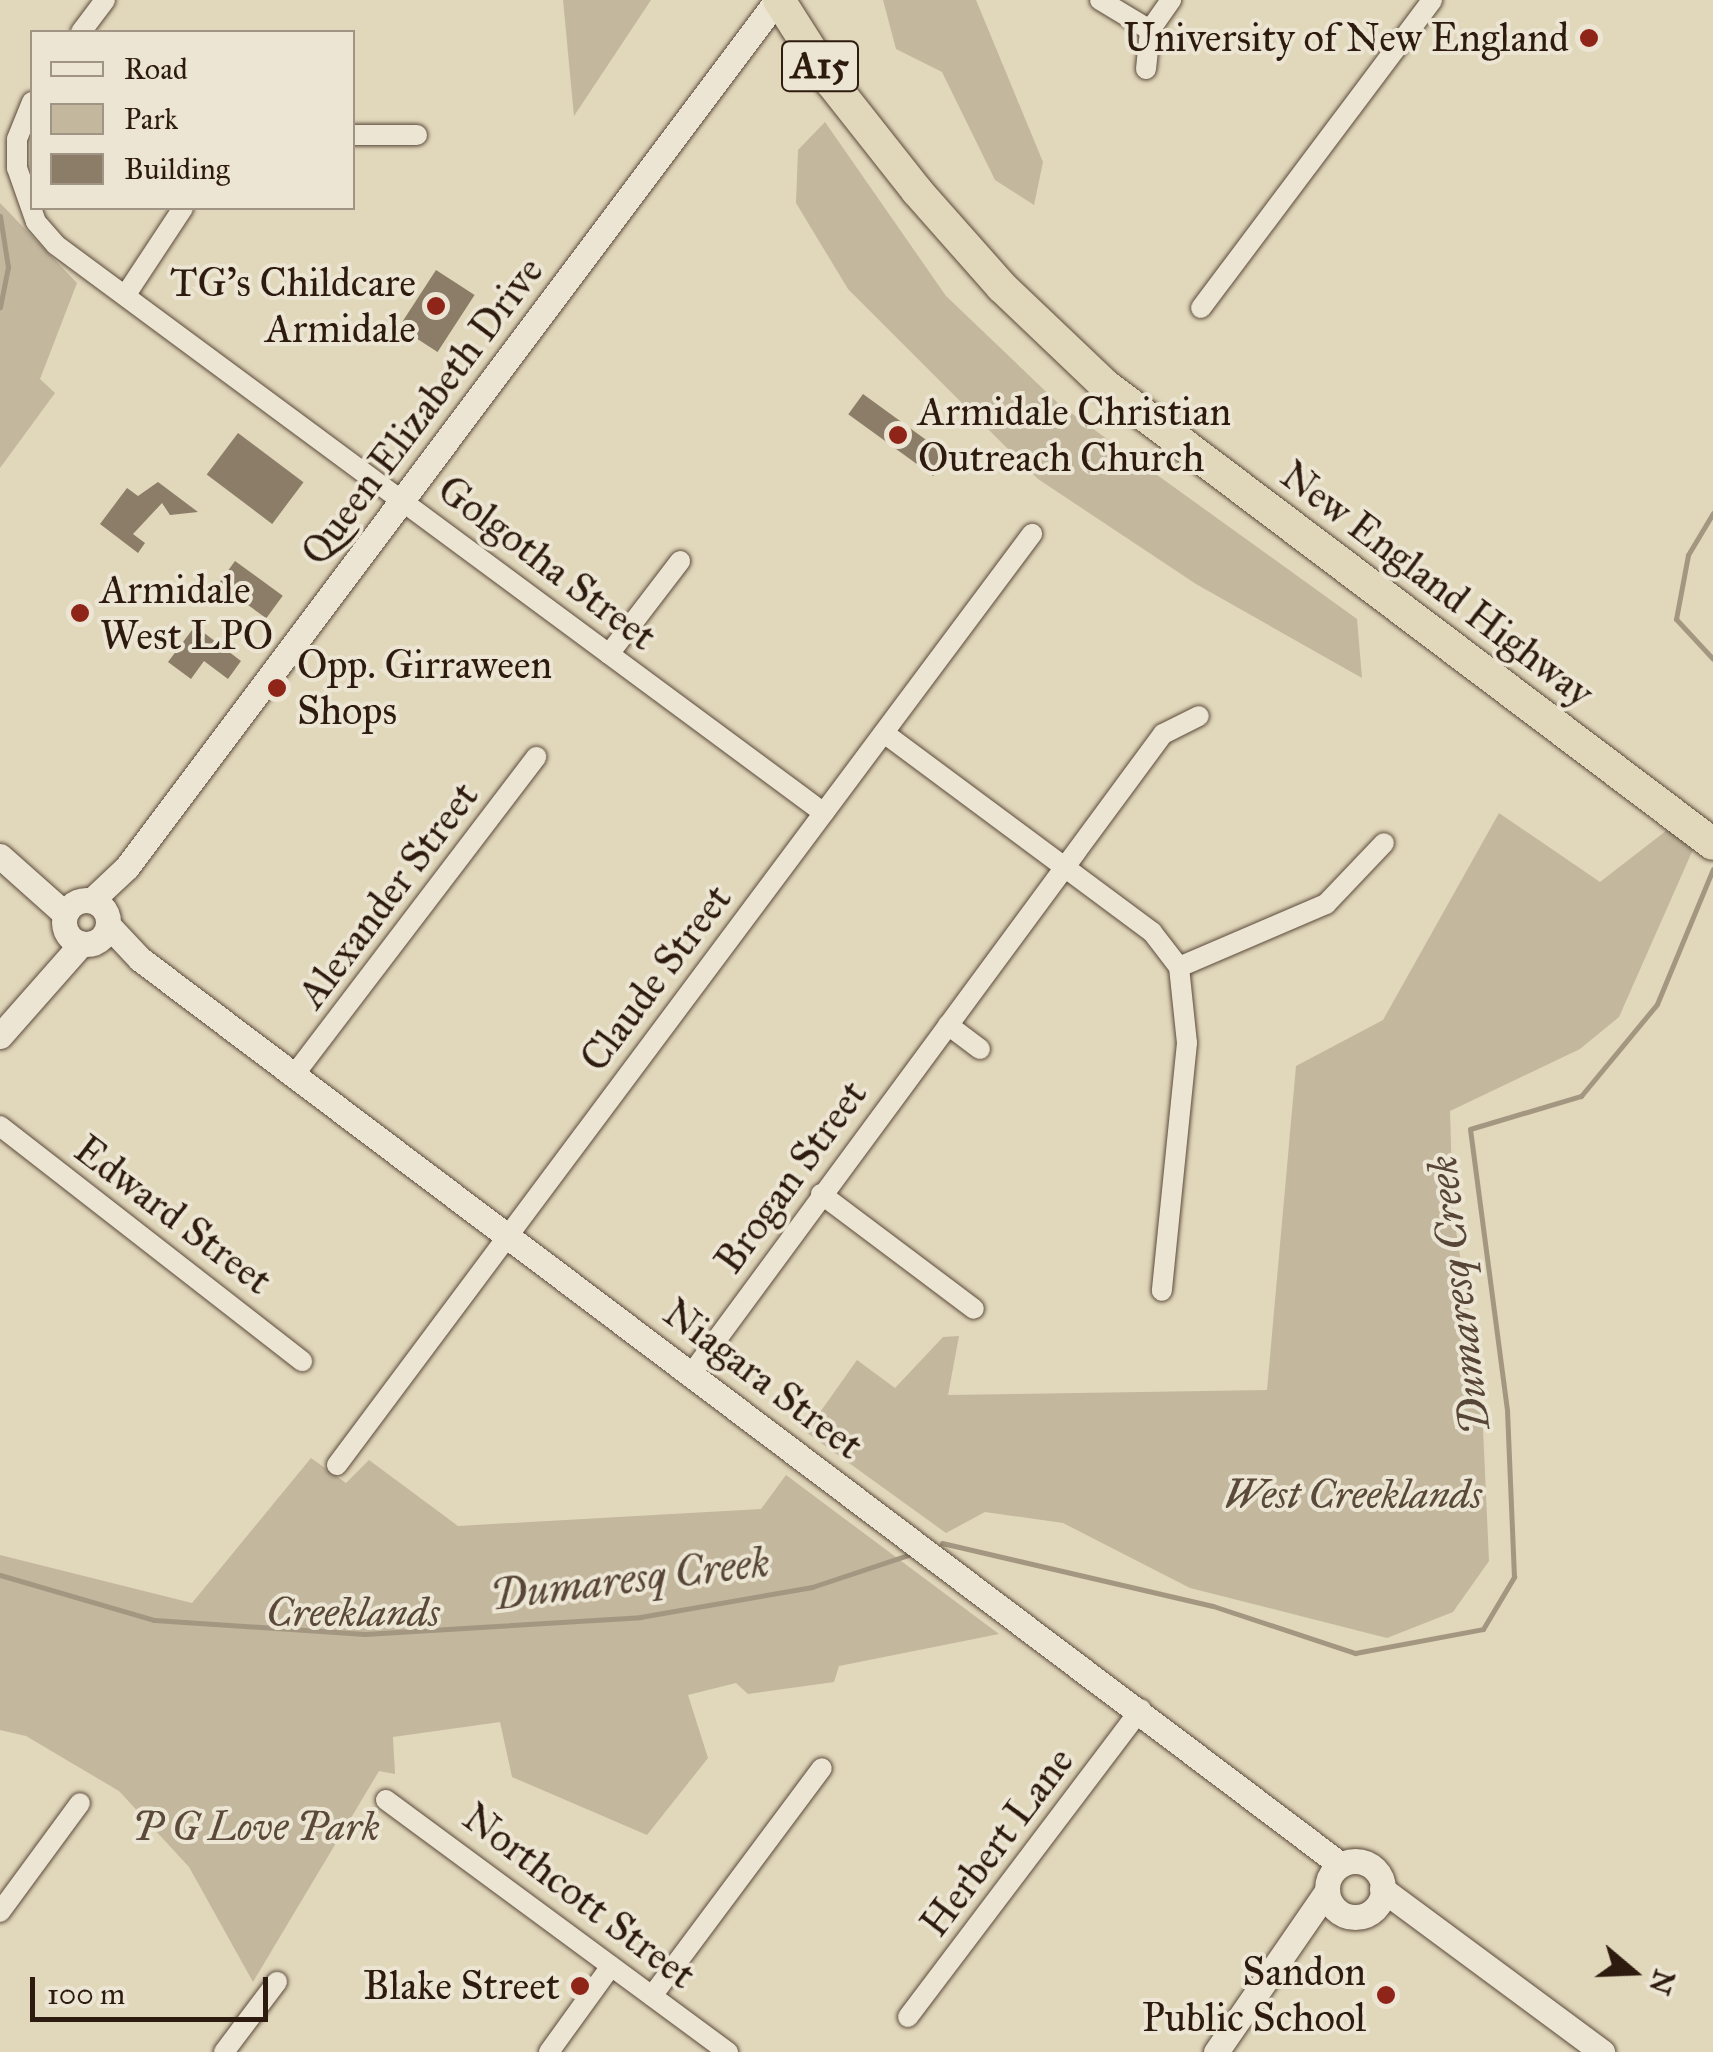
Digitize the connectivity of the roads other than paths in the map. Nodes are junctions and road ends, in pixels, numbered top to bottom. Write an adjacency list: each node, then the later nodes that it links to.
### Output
1 (106, 0): 7 (street)
2 (778, 0): 11 (highway, New England Highway / A15); 19 (street, Queen Elizabeth Drive)
3 (797, 0): 11 (highway, New England Highway / A15)
4 (1100, 0): 8 (street)
5 (1172, 0): 8 (street)
6 (1428, 2): 18 (street)
7 (83, 30)
8 (1150, 30): 9 (street)
9 (1146, 69)
10 (30, 107): 14 (street, Golgotha Street)
11 (868, 126): 28 (highway, New England Highway / A15)
12 (355, 136): 13 (street)
13 (416, 136)
14 (30, 205)
15 (32, 210): 17 (street, Golgotha Street)
16 (181, 210): 17 (street)
17 (128, 293): 19 (street, Golgotha Street)
18 (1201, 308)
19 (403, 498): 22 (street, Golgotha Street); 31 (street, Queen Elizabeth Drive)
20 (1032, 534): 24 (street, Claude Street)
21 (680, 562): 22 (street)
22 (610, 654): 26 (street, Golgotha Street)
23 (1199, 716): 30 (street, Brogan Street)
24 (884, 733): 26 (street, Claude Street); 30 (street)
25 (536, 757): 36 (street, Alexander Street)
26 (824, 813): 39 (street, Claude Street)
27 (1384, 843): 32 (street)
28 (1713, 844)
29 (0, 856): 31 (street, Niagara Street)
30 (1068, 866): 32 (street); 33 (street, Brogan Street)
31 (86, 922): 34 (street); 36 (street, Niagara Street)
32 (1179, 967): 40 (street)
33 (948, 1025): 35 (street); 38 (street, Brogan Street)
34 (0, 1036)
35 (980, 1049)
36 (294, 1075): 39 (street, Niagara Street)
37 (0, 1126): 42 (street, Edward Street)
38 (821, 1194): 41 (street); 43 (street, Brogan Street)
39 (509, 1236): 43 (street, Niagara Street); 44 (street, Claude Street)
40 (1162, 1291)
41 (974, 1309)
42 (302, 1361)
43 (692, 1372): 45 (street, Niagara Street)
44 (337, 1465)
45 (1141, 1709): 49 (street, Niagara Street); 57 (street, Herbert Lane)
46 (822, 1768): 56 (street)
47 (386, 1800): 54 (street, Northcott Street)
48 (80, 1803): 52 (street)
49 (1341, 1865): 50 (street); 51 (street, Niagara Street)
50 (1327, 1891): 51 (street); 53 (street)
51 (1366, 1906): 53 (street); 62 (street)
52 (0, 1912)
53 (1290, 1954): 61 (street)
54 (611, 1966): 56 (street, Northcott Street); 59 (street)
55 (277, 1982): 58 (street)
56 (652, 1996): 60 (street, Northcott Street)
57 (908, 2018)
58 (224, 2052)
59 (549, 2052)
60 (728, 2052)
61 (1216, 2052)
62 (1602, 2052)

